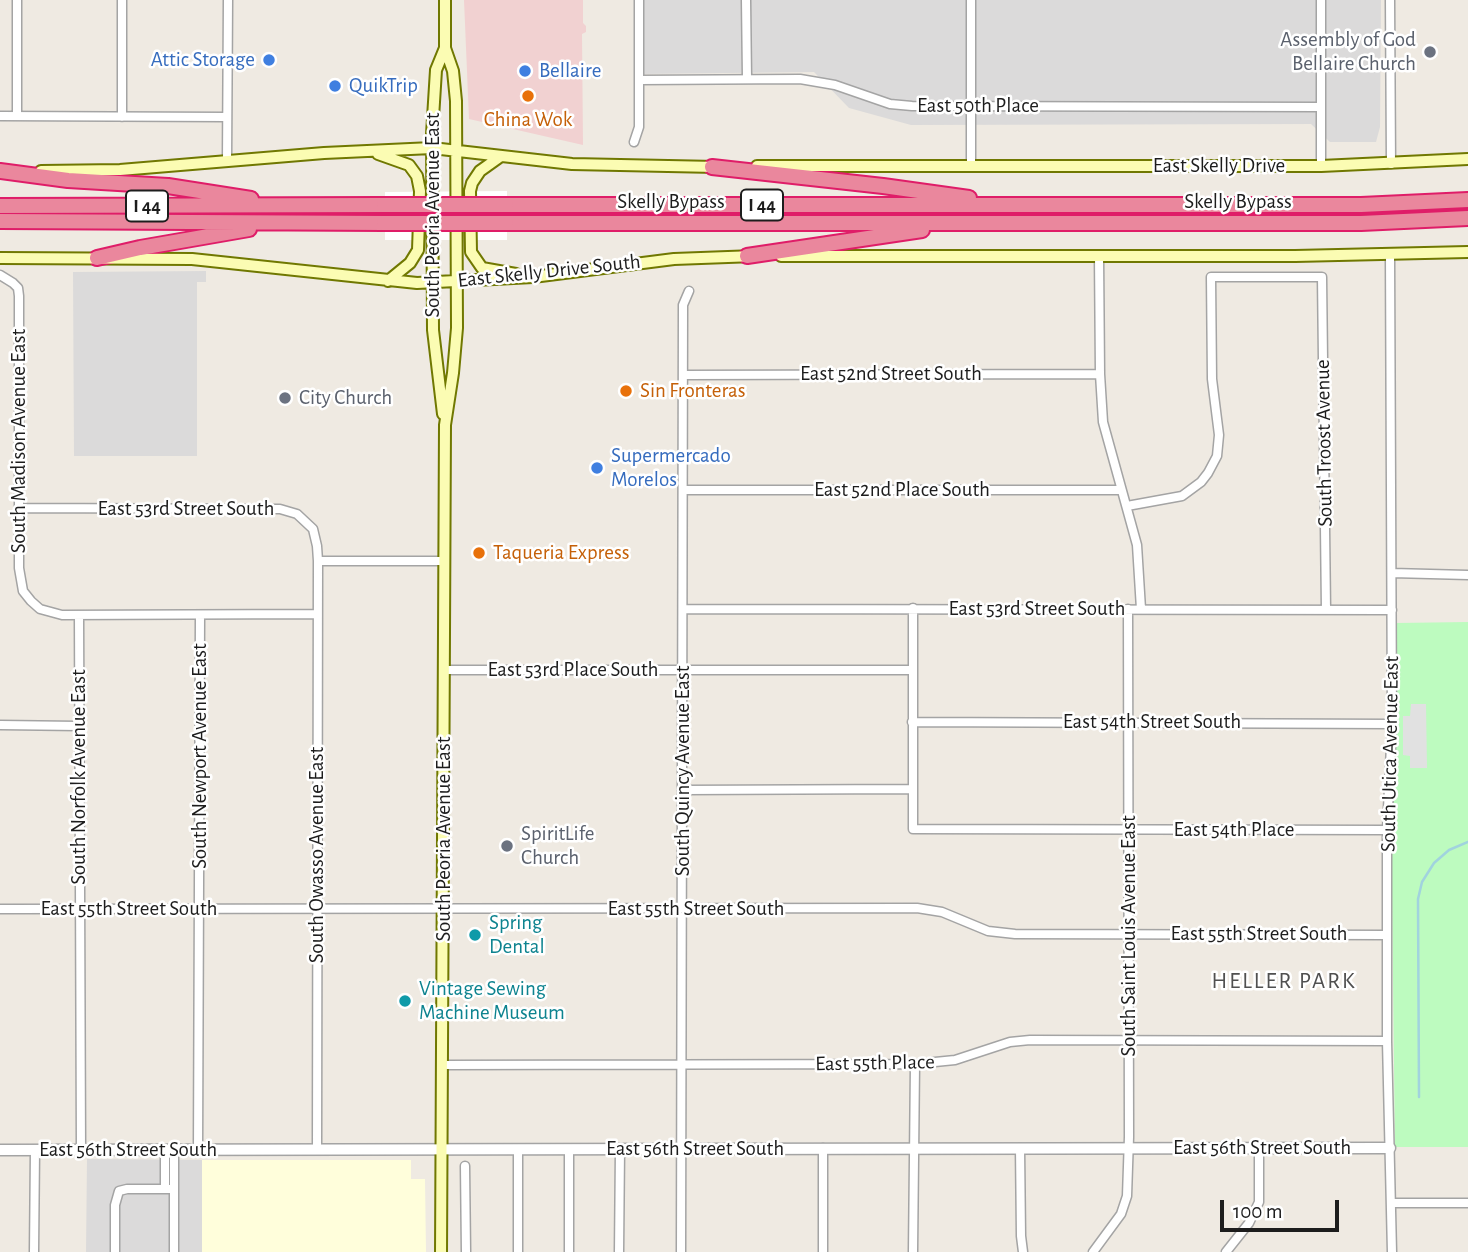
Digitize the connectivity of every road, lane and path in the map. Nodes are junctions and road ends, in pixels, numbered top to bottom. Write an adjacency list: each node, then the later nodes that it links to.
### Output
1 (17, 0): 16 (street)
2 (122, 0): 17 (street)
3 (228, 0): 18 (street)
4 (445, 0): 10 (main road, South Peoria Avenue East)
5 (639, 0): 12 (street)
6 (746, 0): 11 (street)
7 (971, 0): 13 (street)
8 (1321, 0): 14 (street)
9 (1390, 0): 26 (street)
10 (445, 48): 20 (main road, South Peoria Avenue East); 21 (main road, South Peoria Avenue East)
11 (747, 78): 12 (street, East 50th Place); 13 (street, East 50th Place)
12 (639, 80): 19 (street)
13 (971, 107): 14 (street, East 50th Place); 27 (street)
14 (1321, 107): 28 (street)
15 (0, 116): 16 (street)
16 (17, 116): 17 (street)
17 (122, 117): 18 (street)
18 (227, 117): 25 (street)
19 (634, 142)
20 (432, 148): 21 (main road); 22 (main road); 48 (main road, South Peoria Avenue East)
21 (457, 150): 23 (main road); 49 (main road, South Peoria Avenue East)
22 (369, 151): 25 (main road); 47 (main road)
23 (501, 156): 29 (main road); 46 (main road)
24 (1468, 159): 26 (main road, East Skelly Drive)
25 (227, 161): 30 (main road)
26 (1391, 164): 28 (main road, East Skelly Drive)
27 (971, 166): 28 (main road, East Skelly Drive); 29 (main road)
28 (1321, 166)
29 (712, 167): 34 (highway)
30 (0, 171): 33 (highway)
31 (1468, 200): 34 (highway, Skelly Bypass / I 44)
32 (0, 206): 33 (highway, Skelly Bypass / I 44)
33 (294, 206): 34 (highway, Skelly Bypass / I 44, bridge)
34 (1019, 206)
35 (1468, 218): 38 (highway, Skelly Bypass / I 44)
36 (0, 221): 37 (highway, Skelly Bypass / I 44)
37 (281, 223): 38 (highway, Skelly Bypass / I 44, bridge); 44 (highway)
38 (961, 223): 40 (highway)
39 (1468, 252): 42 (main road)
40 (747, 256): 41 (main road, East Skelly Drive South); 46 (main road, East Skelly Drive South)
41 (1099, 256): 42 (main road); 51 (street)
42 (1390, 256): 60 (street, South Utica Avenue East)
43 (0, 258): 44 (main road, East Skelly Drive South)
44 (97, 258): 47 (main road, East Skelly Drive South)
45 (0, 275): 57 (street, South Madison Avenue East)
46 (533, 277): 49 (main road, East Skelly Drive South)
47 (388, 281): 48 (main road, East Skelly Drive South)
48 (432, 282): 49 (main road, East Skelly Drive South); 53 (main road, South Peoria Avenue East)
49 (456, 282): 53 (main road, South Peoria Avenue East)
50 (689, 291): 52 (street, South Quincy Avenue East)
51 (1100, 374): 52 (street, East 52nd Street South); 54 (street)
52 (683, 375): 55 (street, South Quincy Avenue East)
53 (445, 425): 59 (main road, South Peoria Avenue East)
54 (1121, 490): 55 (street, East 52nd Place South); 56 (street)
55 (684, 491): 63 (street, South Quincy Avenue East)
56 (1128, 506): 65 (street); 66 (street, South Troost Avenue)
57 (19, 508): 58 (street, East 53rd Street South); 69 (street, South Madison Avenue East)
58 (318, 561): 59 (street); 68 (street, South Owasso Avenue East)
59 (444, 561): 71 (main road, South Peoria Avenue East)
60 (1392, 573): 61 (street); 67 (street, South Utica Avenue East)
61 (1468, 575)
62 (913, 608): 63 (street, East 53rd Street South); 64 (street, East 53rd Street South); 73 (street)
63 (683, 609): 72 (street, South Quincy Avenue East)
64 (1128, 609): 65 (street, East 53rd Street South); 75 (street, South Saint Louis Avenue East)
65 (1141, 609): 66 (street, East 53rd Street South)
66 (1326, 610): 67 (street, East 53rd Street South)
67 (1392, 610): 76 (street, South Utica Avenue East)
68 (316, 614): 70 (street); 86 (street, South Owasso Avenue East)
69 (79, 615): 70 (street); 78 (street, South Norfolk Avenue East)
70 (200, 615): 85 (street, South Newport Avenue East)
71 (444, 670): 72 (street, East 53rd Place South); 88 (main road, South Peoria Avenue East)
72 (683, 670): 73 (street, East 53rd Place South); 80 (street, South Quincy Avenue East)
73 (912, 670): 74 (street)
74 (912, 722): 75 (street, East 54th Street South); 79 (street)
75 (1129, 722): 76 (street, East 54th Street South); 81 (street, South Saint Louis Avenue East)
76 (1392, 724): 82 (street, South Utica Avenue East)
77 (0, 725): 78 (street)
78 (79, 726): 84 (street, South Norfolk Avenue East)
79 (912, 789): 80 (street); 81 (street, East 54th Place)
80 (683, 790): 87 (street, South Quincy Avenue East)
81 (1129, 830): 82 (street, East 54th Place); 89 (street, South Saint Louis Avenue East)
82 (1387, 830): 90 (street, South Utica Avenue East)
83 (0, 909): 84 (street, East 55th Street South)
84 (79, 909): 85 (street, East 55th Street South); 109 (street, South Norfolk Avenue East)
85 (199, 909): 86 (street, East 55th Street South); 110 (street, South Newport Avenue East)
86 (317, 909): 88 (street, East 55th Street South); 111 (street, South Owasso Avenue East)
87 (682, 909): 88 (street, East 55th Street South); 89 (street, East 55th Street South); 95 (street, South Quincy Avenue East)
88 (444, 910): 94 (main road, South Peoria Avenue East)
89 (1129, 934): 90 (street, East 55th Street South); 91 (street, South Saint Louis Avenue East)
90 (1387, 935): 92 (street, South Utica Avenue East)
91 (1129, 1041): 92 (street, East 55th Place); 93 (street, East 55th Place); 98 (street, South Saint Louis Avenue East)
92 (1387, 1041): 100 (street, South Utica Avenue East)
93 (915, 1064): 95 (street, East 55th Place); 97 (street)
94 (443, 1065): 95 (street, East 55th Place); 112 (main road, South Peoria Avenue East)
95 (681, 1065): 105 (street, South Quincy Avenue East)
96 (823, 1148): 97 (street, East 56th Street South); 105 (street, East 56th Street South); 126 (street)
97 (914, 1148): 106 (street, East 56th Street South); 127 (street)
98 (1129, 1148): 99 (street, East 56th Street South); 106 (street, East 56th Street South); 129 (street, South Saint Louis Avenue East)
99 (1259, 1148): 100 (street, East 56th Street South); 130 (street)
100 (1390, 1148): 115 (street, South Utica Avenue East)
101 (169, 1149): 109 (street, East 56th Street South); 110 (street, East 56th Street South); 114 (street)
102 (518, 1149): 103 (street, East 56th Street South); 112 (street, East 56th Street South); 122 (street)
103 (569, 1149): 104 (street, East 56th Street South); 123 (street)
104 (620, 1149): 105 (street, East 56th Street South); 124 (street)
105 (682, 1149): 125 (street, South Quincy Avenue East)
106 (1020, 1149): 128 (street)
107 (0, 1150): 108 (street, East 56th Street South)
108 (35, 1150): 109 (street, East 56th Street South); 117 (street)
109 (80, 1150)
110 (198, 1150): 111 (street, East 56th Street South)
111 (317, 1150): 112 (street, East 56th Street South)
112 (442, 1150): 120 (main road, South Peoria Avenue East)
113 (465, 1166): 121 (street)
114 (169, 1189): 118 (street); 119 (street)
115 (1392, 1203): 116 (street); 131 (street, South Utica Avenue East)
116 (1468, 1203)
117 (34, 1252)
118 (115, 1252)
119 (174, 1252)
120 (441, 1252)
121 (466, 1252)
122 (517, 1252)
123 (569, 1252)
124 (619, 1252)
125 (681, 1252)
126 (823, 1252)
127 (913, 1252)
128 (1023, 1252)
129 (1093, 1252)
130 (1226, 1252)
131 (1392, 1252)

